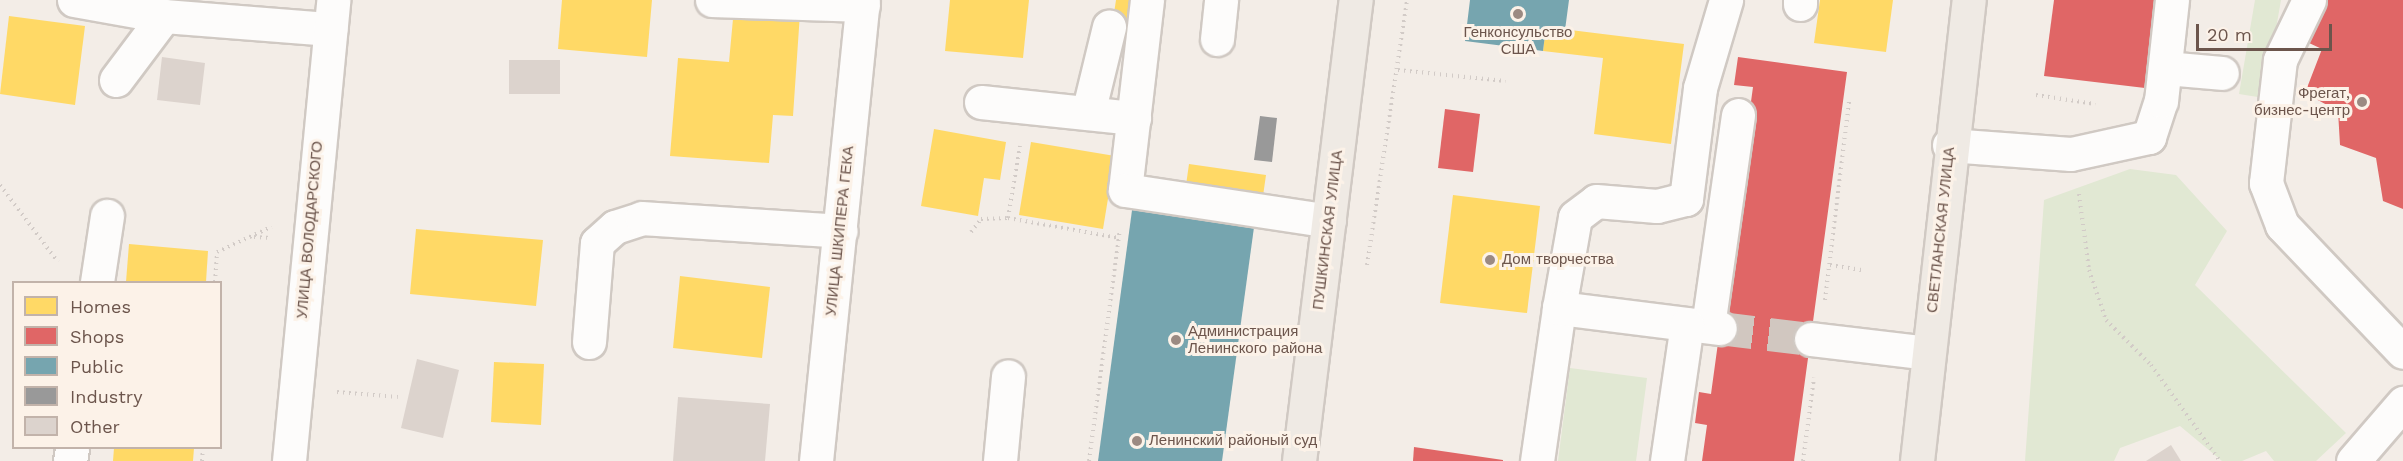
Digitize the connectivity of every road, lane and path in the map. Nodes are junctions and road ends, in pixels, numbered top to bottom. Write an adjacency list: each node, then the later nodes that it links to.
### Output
1 (74, 0): 13 (street)
2 (712, 0): 11 (street)
3 (1148, 0): 28 (street)
4 (1221, 0): 15 (street)
5 (1356, 0): 35 (main road, ПУШКИНСКАЯ УЛИЦА)
6 (1407, 0): 17 (path)
7 (1969, 0): 29 (main road, СВЕТЛАНСКАЯ УЛИЦА)
8 (2172, 0): 16 (street)
9 (2309, 0): 49 (street)
10 (1719, 1): 45 (street)
11 (863, 3): 36 (street, УЛИЦА ШКИПЕРА ГЕКА)
12 (332, 14): 13 (street); 52 (street, УЛИЦА ВОЛОДАРСКОГО)
13 (164, 16): 19 (street)
14 (1109, 27): 26 (street)
15 (1217, 39)
16 (2165, 69): 18 (street); 30 (street)
17 (1398, 70): 20 (path); 42 (path)
18 (2222, 73)
19 (116, 80)
20 (1505, 81)
21 (2036, 95): 24 (path)
22 (981, 102): 25 (street)
23 (1849, 102): 40 (path)
24 (2095, 104)
25 (1027, 107): 26 (street); 34 (path)
26 (1088, 113): 28 (street)
27 (1737, 115): 46 (street)
28 (1134, 118): 32 (street)
29 (1949, 145): 30 (street); 50 (main road, СВЕТЛАНСКАЯ УЛИЦА)
30 (2071, 154): 64 (path)
31 (0, 185): 43 (path)
32 (1125, 190): 35 (street); 39 (path)
33 (106, 216): 43 (street)
34 (1008, 218): 37 (path); 39 (path)
35 (1329, 220): 59 (main road, ПУШКИНСКАЯ УЛИЦА)
36 (841, 231): 48 (street); 56 (street, УЛИЦА ШКИПЕРА ГЕКА)
37 (971, 232)
38 (253, 236): 44 (path)
39 (1119, 238): 58 (path)
40 (1830, 265): 41 (path); 47 (path)
41 (1862, 270)
42 (1365, 276)
43 (81, 278)
44 (215, 281)
45 (1559, 308): 46 (street); 60 (street)
46 (1705, 326): 61 (street)
47 (1815, 339): 50 (street); 62 (path)
48 (589, 342)
49 (2403, 352)
50 (1928, 353): 63 (main road, СВЕТЛАНСКАЯ УЛИЦА)
51 (1008, 376): 57 (street)
52 (297, 389): 53 (path); 55 (street, УЛИЦА ВОЛОДАРСКОГО)
53 (398, 397)
54 (2403, 403): 65 (street)
55 (289, 461)
56 (816, 461)
57 (1000, 461)
58 (1089, 461)
59 (1299, 461)
60 (1537, 461)
61 (1667, 461)
62 (1803, 461)
63 (1917, 461)
64 (2220, 461)
65 (2353, 461)

